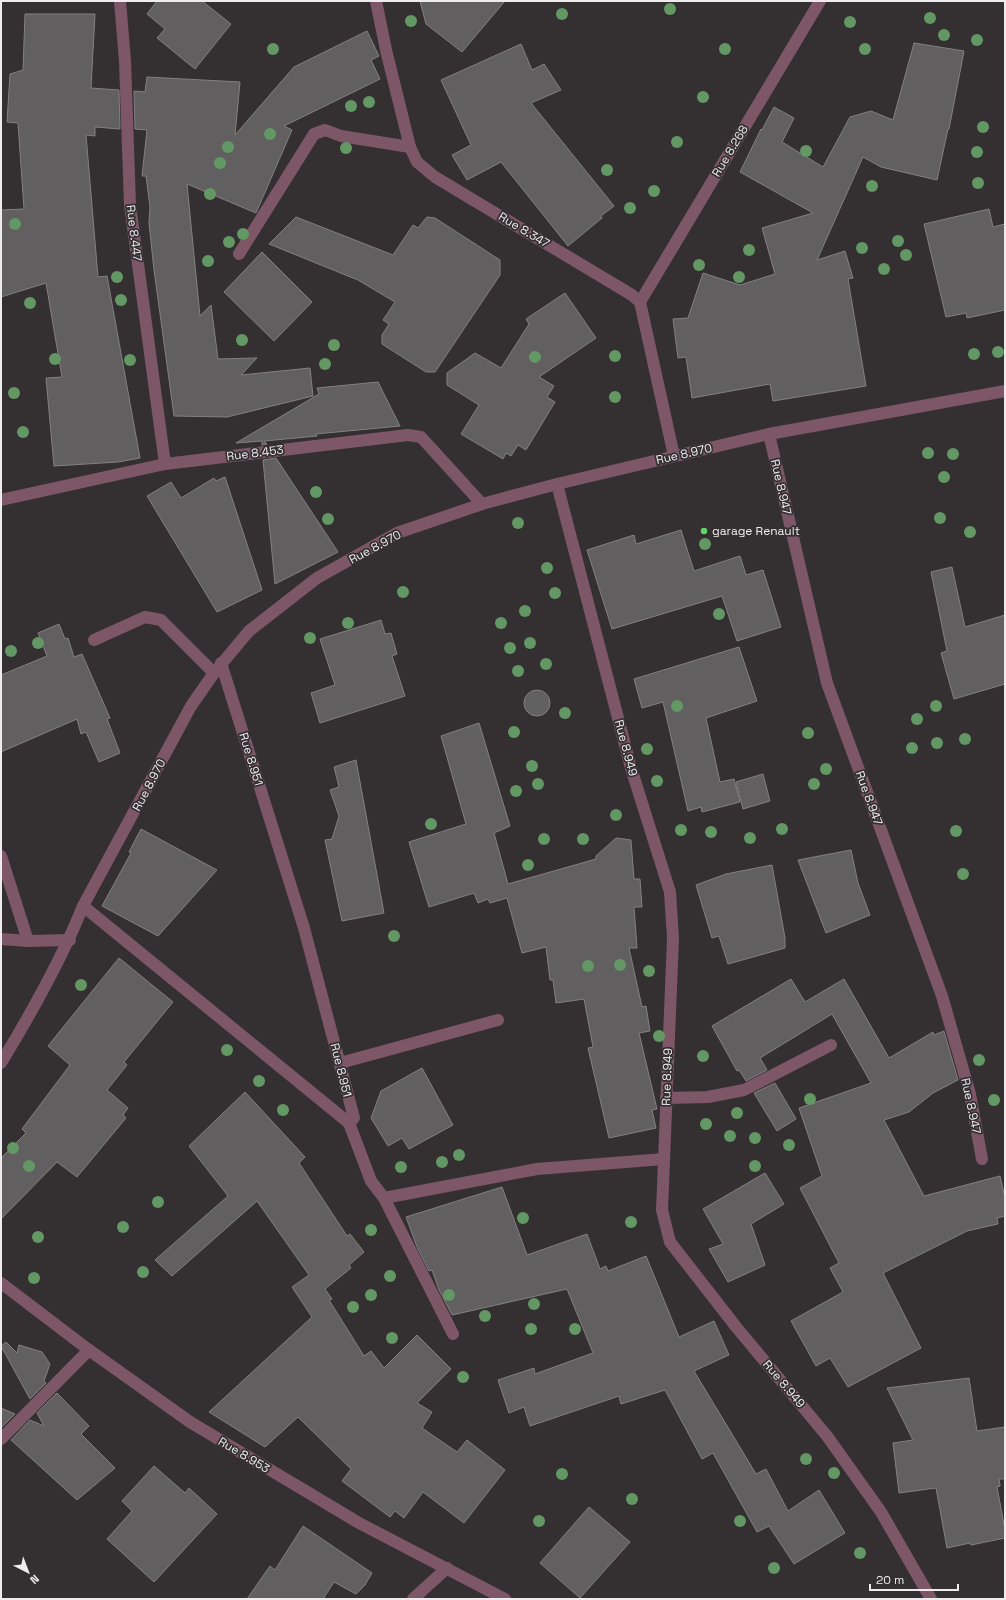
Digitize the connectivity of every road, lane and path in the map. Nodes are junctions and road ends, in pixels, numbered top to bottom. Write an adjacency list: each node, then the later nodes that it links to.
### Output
1 (120, 1): 10 (street, Rue 8.447)
2 (376, 1): 4 (street, Rue 8.347)
3 (820, 1): 6 (street, Rue 8.268)
4 (410, 147): 5 (street); 6 (street, Rue 8.347)
5 (239, 254)
6 (640, 302): 9 (street)
7 (1005, 391): 8 (street, Rue 8.970)
8 (769, 434): 9 (street, Rue 8.970); 28 (street, Rue 8.947)
9 (674, 456): 11 (street, Rue 8.970)
10 (165, 464): 12 (street, Rue 8.453); 13 (street, Rue 8.453)
11 (557, 484): 13 (street, Rue 8.970); 25 (street, Rue 8.949)
12 (1, 500)
13 (482, 504): 15 (street, Rue 8.970)
14 (94, 640): 15 (street)
15 (217, 668): 17 (street, Rue 8.970); 24 (street, Rue 8.951)
16 (1, 856): 20 (street)
17 (83, 906): 19 (street, Rue 8.970); 26 (street)
18 (1, 939): 20 (street)
19 (70, 940): 20 (street); 23 (street, Rue 8.970)
20 (28, 941)
21 (498, 1020): 24 (street)
22 (831, 1045): 25 (street)
23 (1, 1063)
24 (340, 1063): 26 (street, Rue 8.951)
25 (666, 1098): 27 (street, Rue 8.949)
26 (349, 1123): 29 (street, Rue 8.951)
27 (664, 1159): 29 (street); 37 (street, Rue 8.949)
28 (982, 1159)
29 (384, 1198): 31 (street, Rue 8.951)
30 (1, 1283): 32 (street, Rue 8.953)
31 (453, 1334)
32 (89, 1350): 33 (street); 34 (street, Rue 8.953)
33 (1, 1439)
34 (447, 1568): 35 (street); 36 (street, Rue 8.953)
35 (413, 1599)
36 (505, 1599)
37 (931, 1599)

